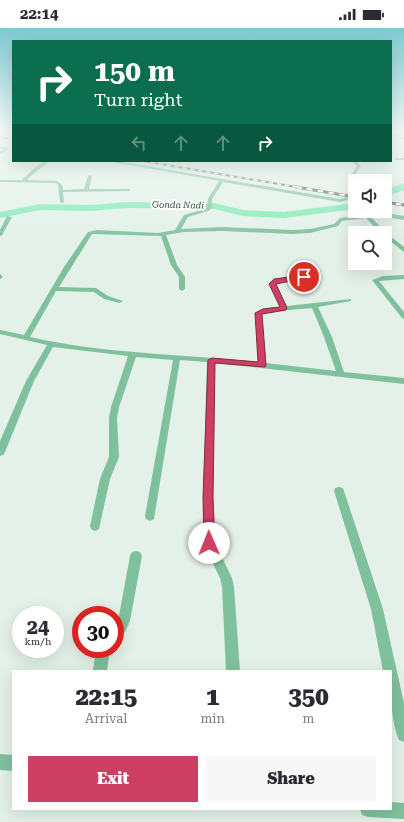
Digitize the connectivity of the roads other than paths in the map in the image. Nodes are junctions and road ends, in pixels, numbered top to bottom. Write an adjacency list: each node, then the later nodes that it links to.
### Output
1 (39, 167): 6 (street)
2 (144, 167): 7 (street)
3 (359, 167): 7 (street)
4 (90, 176): 8 (street)
5 (0, 180): 6 (street)
6 (24, 181): 10 (street)
7 (221, 181): 18 (street)
8 (86, 190): 9 (street); 10 (street)
9 (129, 190)
10 (61, 191): 11 (street)
11 (62, 202)
12 (392, 216): 16 (street)
13 (8, 217): 19 (street)
14 (352, 218): 18 (street)
15 (369, 218): 17 (street)
16 (404, 218)
17 (376, 226)
18 (177, 231): 20 (street)
19 (0, 234)
20 (163, 234): 25 (street); 26 (street)
21 (392, 240): 22 (street)
22 (404, 250)
23 (317, 275): 30 (street)
24 (404, 277): 31 (street)
25 (54, 289): 28 (street); 34 (street)
26 (182, 289)
27 (349, 300): 29 (street)
28 (120, 301)
29 (314, 306): 30 (street); 40 (street)
30 (284, 308): 39 (street)
31 (401, 308): 32 (street)
32 (404, 317)
33 (0, 332): 34 (street)
34 (26, 338): 35 (street)
35 (51, 344): 36 (street); 42 (street)
36 (133, 354): 37 (street); 45 (street)
37 (177, 357): 38 (street); 44 (street)
38 (212, 360): 39 (street); 50 (street)
39 (262, 365): 40 (street)
40 (341, 374): 41 (street)
41 (404, 382)
42 (0, 452)
43 (339, 490): 51 (street)
44 (150, 516)
45 (95, 526)
46 (136, 556): 47 (street)
47 (124, 621)
48 (102, 658): 49 (street)
49 (100, 670)
50 (234, 670)
51 (390, 670)
52 (392, 680): 53 (street)
53 (404, 735)
54 (392, 810): 55 (street)
55 (404, 810)

